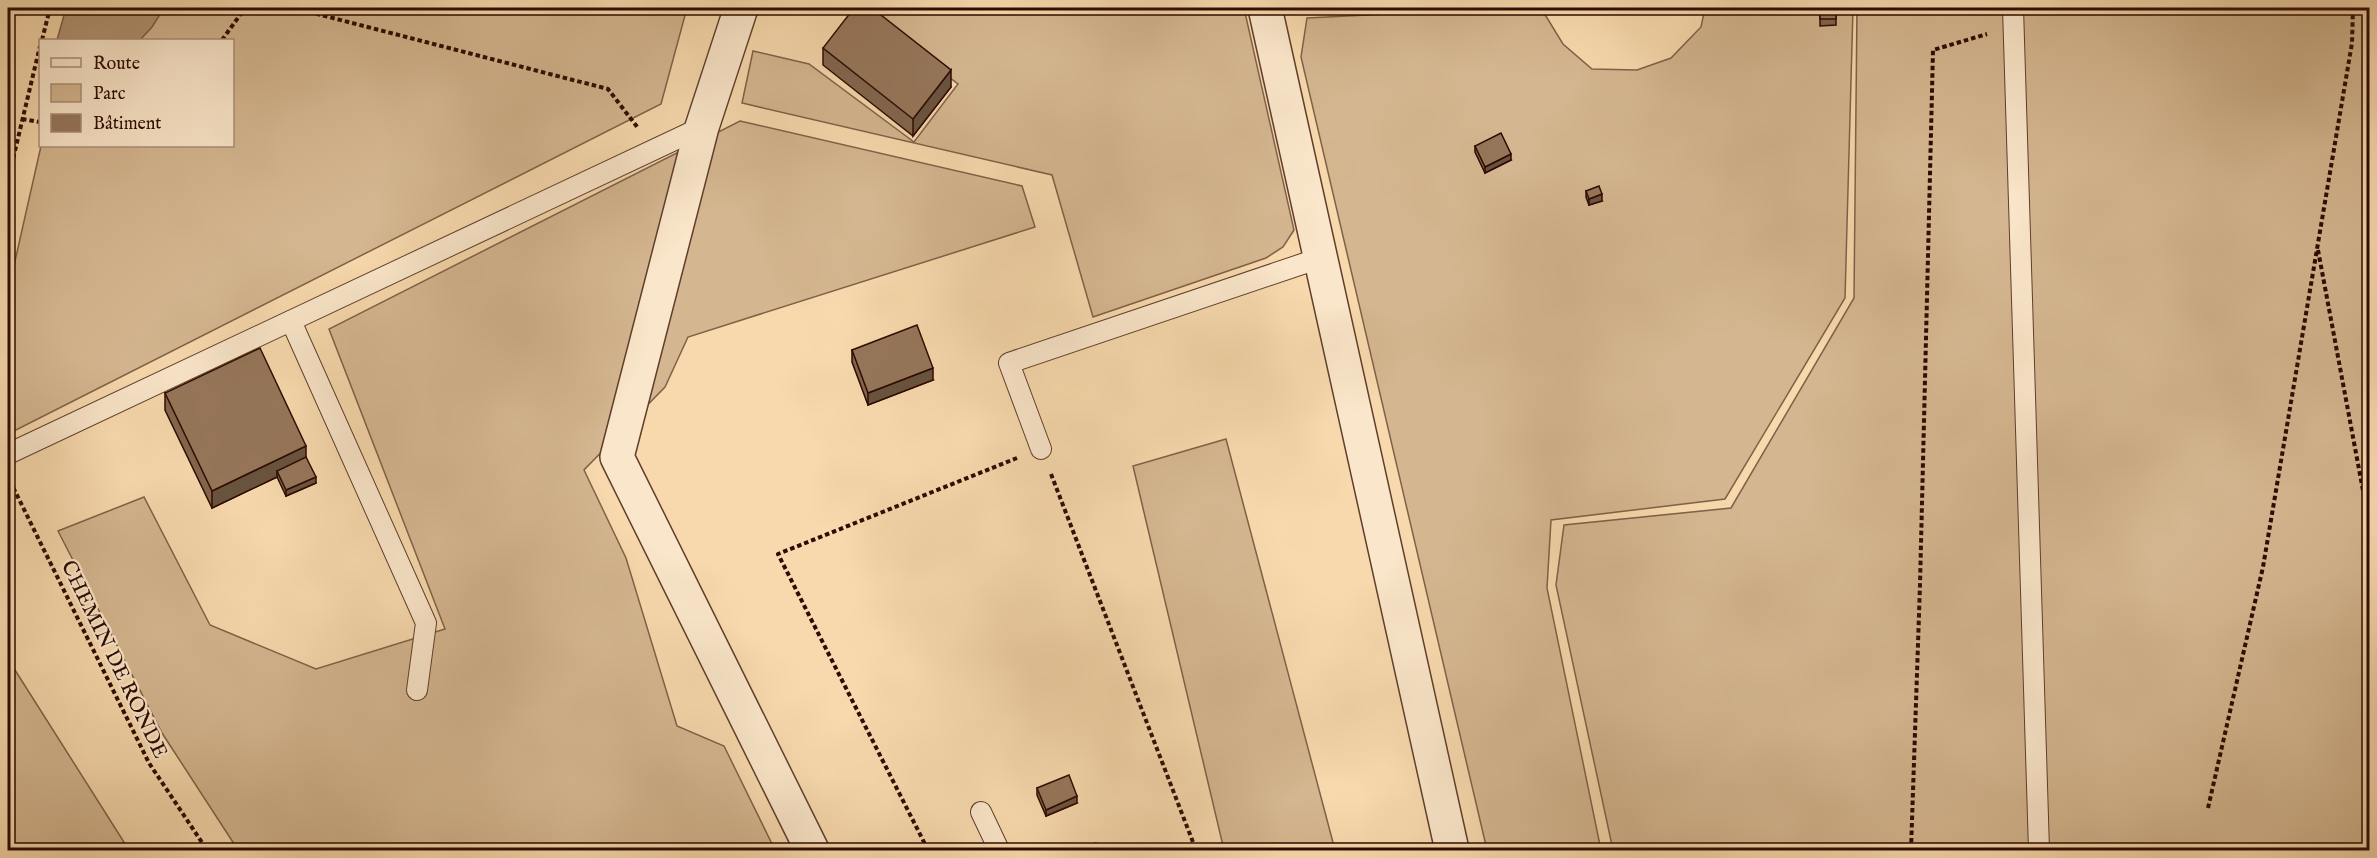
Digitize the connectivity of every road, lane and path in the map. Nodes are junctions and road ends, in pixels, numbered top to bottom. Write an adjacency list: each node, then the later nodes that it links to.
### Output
1 (50, 8): 8 (path)
2 (245, 8): 9 (path)
3 (294, 8): 14 (path)
4 (741, 8): 13 (street)
5 (1265, 8): 17 (street)
6 (2353, 8): 16 (path)
7 (2014, 17): 32 (path); 33 (lane)
8 (42, 39)
9 (223, 39)
10 (39, 50): 11 (path)
11 (22, 119): 12 (path); 15 (path)
12 (39, 122)
13 (702, 127): 14 (lane); 27 (street)
14 (655, 150): 18 (lane)
15 (8, 180)
16 (2318, 246): 22 (path); 24 (path)
17 (1320, 258): 19 (lane); 31 (street)
18 (291, 321): 20 (lane); 23 (lane)
19 (1041, 449): 28 (path); 30 (path)
20 (8, 454)
21 (8, 475): 26 (path, CHEMIN DE RONDE)
22 (2370, 528)
23 (417, 690)
24 (2208, 808)
25 (981, 812): 29 (lane)
26 (207, 850)
27 (812, 850)
28 (928, 850)
29 (999, 850)
30 (1196, 850)
31 (1452, 850)
32 (1911, 850)
33 (2039, 850)

